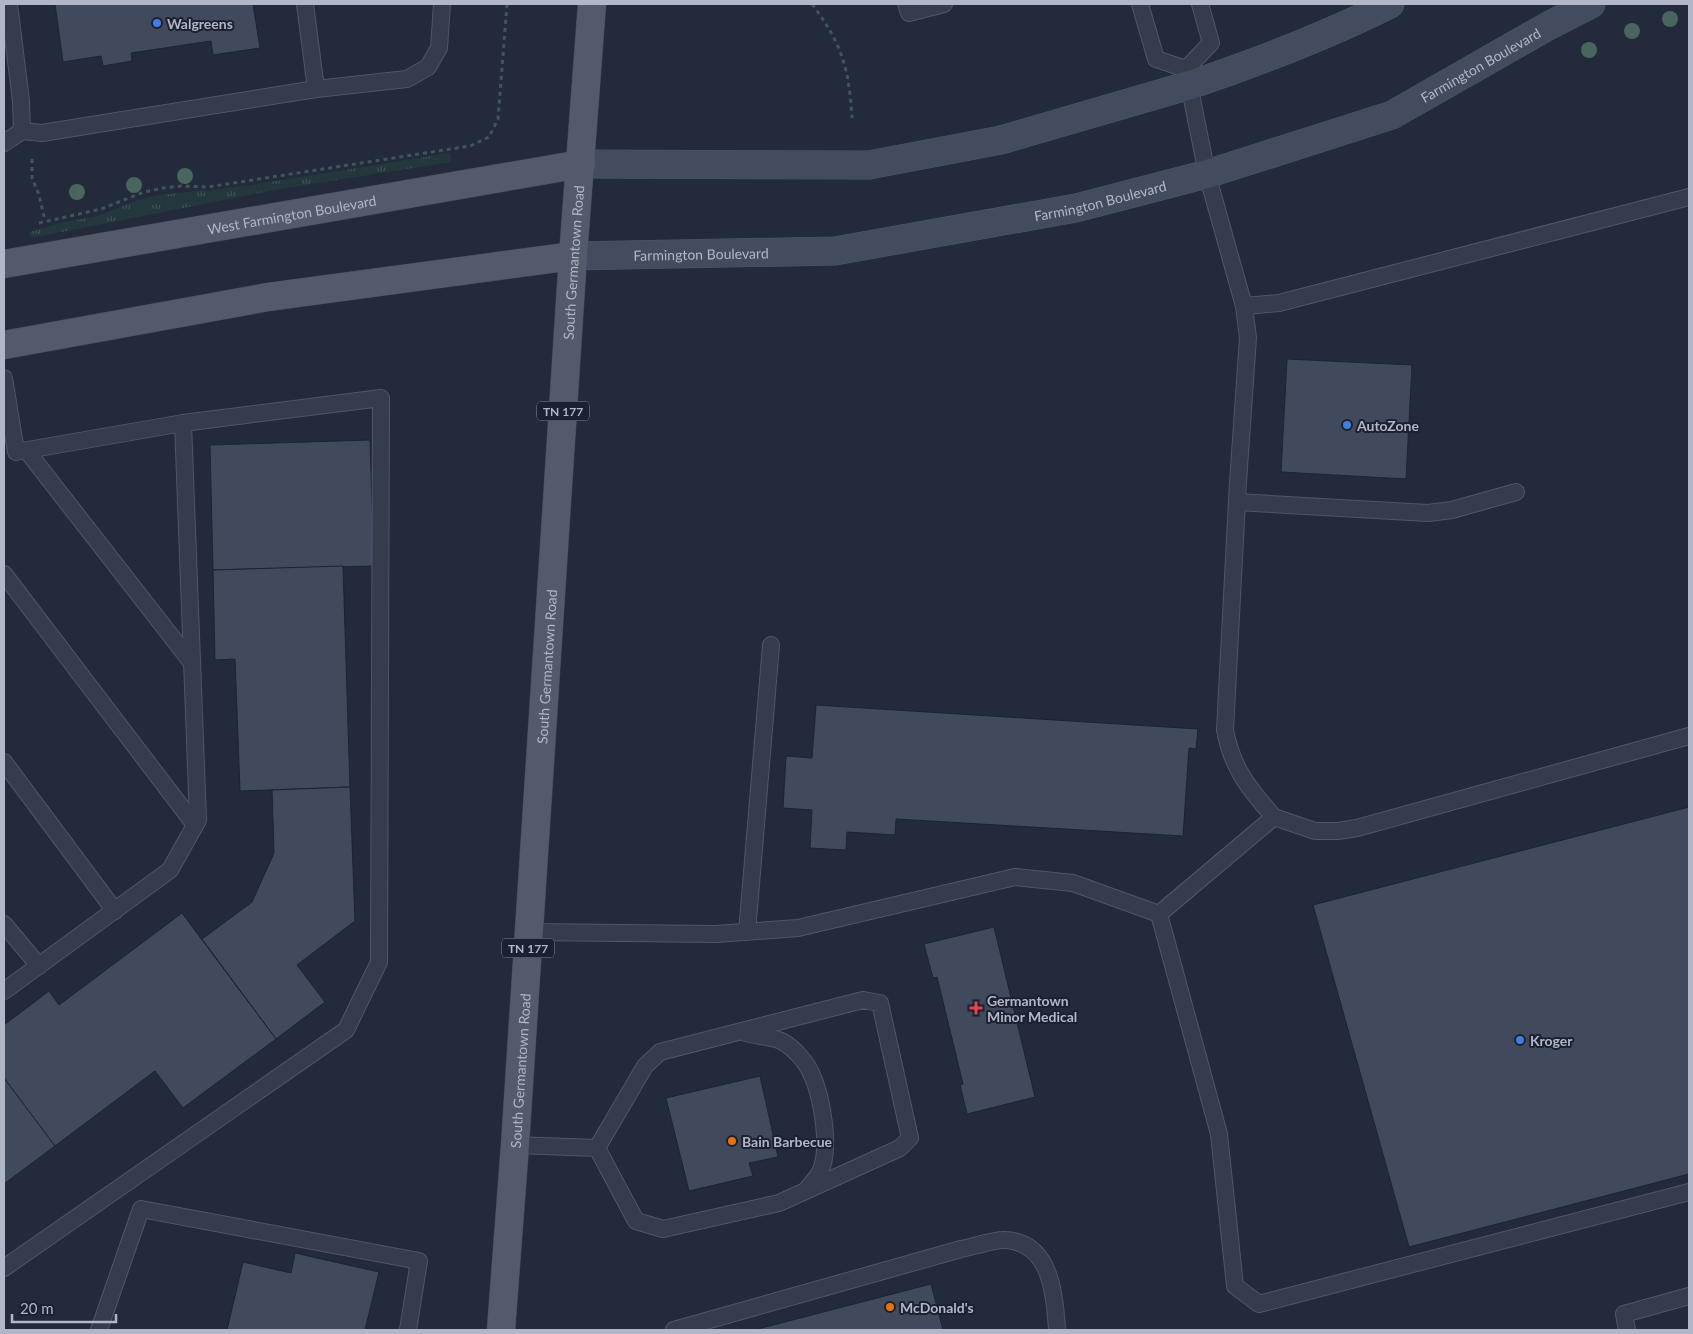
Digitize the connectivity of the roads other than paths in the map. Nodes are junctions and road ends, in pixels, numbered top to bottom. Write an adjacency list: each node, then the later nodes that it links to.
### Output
1 (9, 4): 15 (lane)
2 (305, 4): 14 (lane)
3 (442, 4): 14 (lane)
4 (592, 4): 17 (main road, South Germantown Road / TN 177)
5 (906, 4): 6 (lane)
6 (944, 4)
7 (1140, 4): 13 (lane)
8 (1200, 4): 13 (lane)
9 (1390, 4): 13 (main road)
10 (1577, 4): 12 (main road)
11 (1591, 4): 12 (main road, Farmington Boulevard)
12 (1548, 26): 18 (main road, Farmington Boulevard)
13 (1188, 77): 17 (main road); 18 (lane)
14 (316, 89): 15 (lane)
15 (22, 131): 16 (lane)
16 (4, 144)
17 (581, 164): 20 (main road, South Germantown Road / TN 177); 21 (main road, West Farmington Boulevard)
18 (1207, 174): 20 (main road, Farmington Boulevard); 22 (lane)
19 (1689, 197): 22 (lane)
20 (573, 256): 23 (main road); 40 (main road, South Germantown Road / TN 177)
21 (4, 264)
22 (1244, 306): 29 (lane)
23 (4, 345)
24 (4, 378): 26 (lane)
25 (183, 423): 27 (lane); 32 (lane); 49 (lane)
26 (9, 437): 27 (lane)
27 (27, 451): 32 (lane)
28 (1516, 492): 29 (lane)
29 (1238, 502): 35 (lane)
30 (4, 574): 36 (lane)
31 (771, 645): 41 (lane)
32 (192, 663): 36 (lane)
33 (1689, 736): 35 (lane)
34 (4, 762): 37 (lane)
35 (1274, 817): 38 (lane)
36 (195, 825): 37 (lane)
37 (115, 911): 42 (lane)
38 (1159, 914): 41 (lane); 48 (lane)
39 (4, 924): 42 (lane)
40 (529, 932): 41 (lane); 45 (main road, South Germantown Road / TN 177)
41 (747, 932)
42 (39, 966): 43 (lane)
43 (4, 991)
44 (742, 1032): 46 (lane); 47 (lane); 47 (lane)
45 (515, 1145): 46 (lane); 53 (main road, South Germantown Road / TN 177)
46 (597, 1148): 47 (lane)
47 (804, 1192)
48 (1689, 1192)
49 (4, 1268)
50 (1689, 1296): 56 (lane)
51 (99, 1330): 52 (lane)
52 (408, 1330)
53 (501, 1330)
54 (674, 1330): 55 (lane)
55 (1058, 1330)
56 (1627, 1330)

